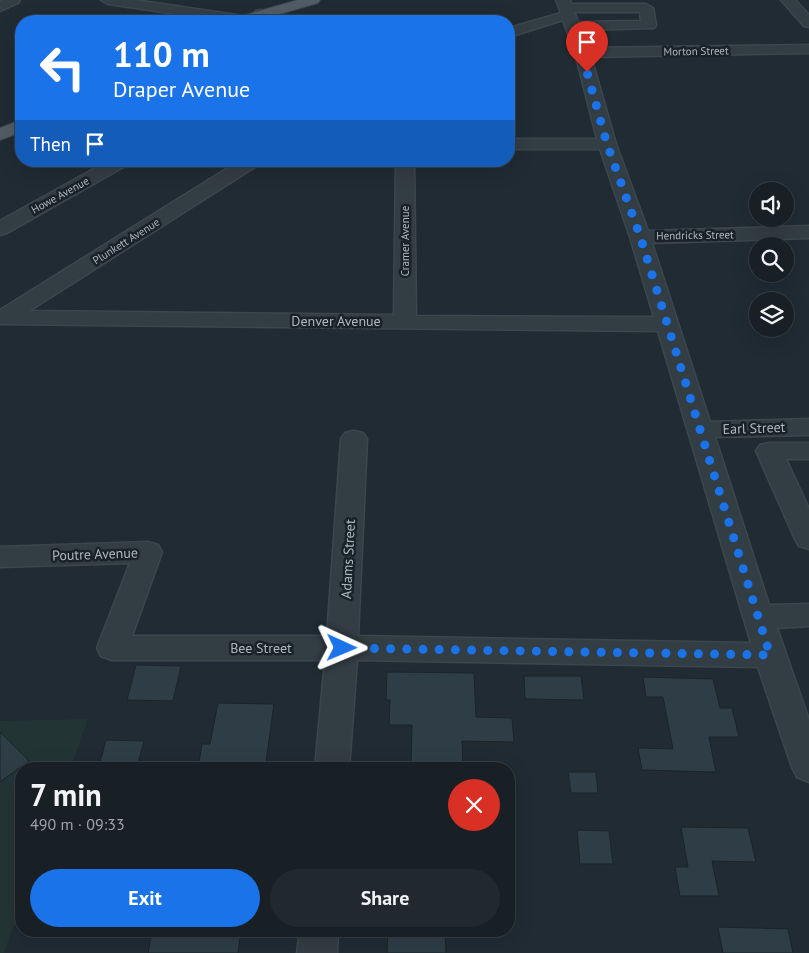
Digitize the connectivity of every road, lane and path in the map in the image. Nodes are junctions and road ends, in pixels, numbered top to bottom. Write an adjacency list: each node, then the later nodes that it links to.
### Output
1 (13, 0): 6 (street)
2 (108, 0): 9 (street)
3 (313, 0): 8 (main road)
4 (788, 0): 10 (street)
5 (644, 4): 7 (street)
6 (0, 7)
7 (567, 12): 11 (street); 13 (street)
8 (261, 14)
9 (204, 15)
10 (809, 23)
11 (515, 31)
12 (809, 50): 13 (street, Morton Street)
13 (582, 53): 17 (street)
14 (15, 128): 15 (main road)
15 (0, 135)
16 (515, 144): 17 (street)
17 (607, 144): 23 (street)
18 (110, 167): 21 (street, Howe Avenue)
19 (242, 167): 24 (street, Plunkett Avenue)
20 (405, 167): 25 (street, Cramer Avenue)
21 (0, 229)
22 (809, 232): 23 (street, Hendricks Street)
23 (640, 236): 26 (street)
24 (3, 318): 25 (street, Denver Avenue)
25 (405, 322): 26 (street, Denver Avenue)
26 (667, 324): 28 (street)
27 (809, 427): 28 (street, Earl Street)
28 (700, 430): 34 (street)
29 (354, 439): 36 (street, Adams Street)
30 (809, 451): 31 (street)
31 (809, 539)
32 (0, 557): 35 (street, Poutre Avenue)
33 (809, 615): 34 (street)
34 (758, 618): 37 (street)
35 (112, 648): 36 (street, Bee Street)
36 (342, 648): 37 (street, Bee Street); 38 (street, Adams Street)
37 (770, 655): 39 (street)
38 (333, 762)
39 (809, 765)
40 (318, 937): 41 (street)
41 (317, 953)

